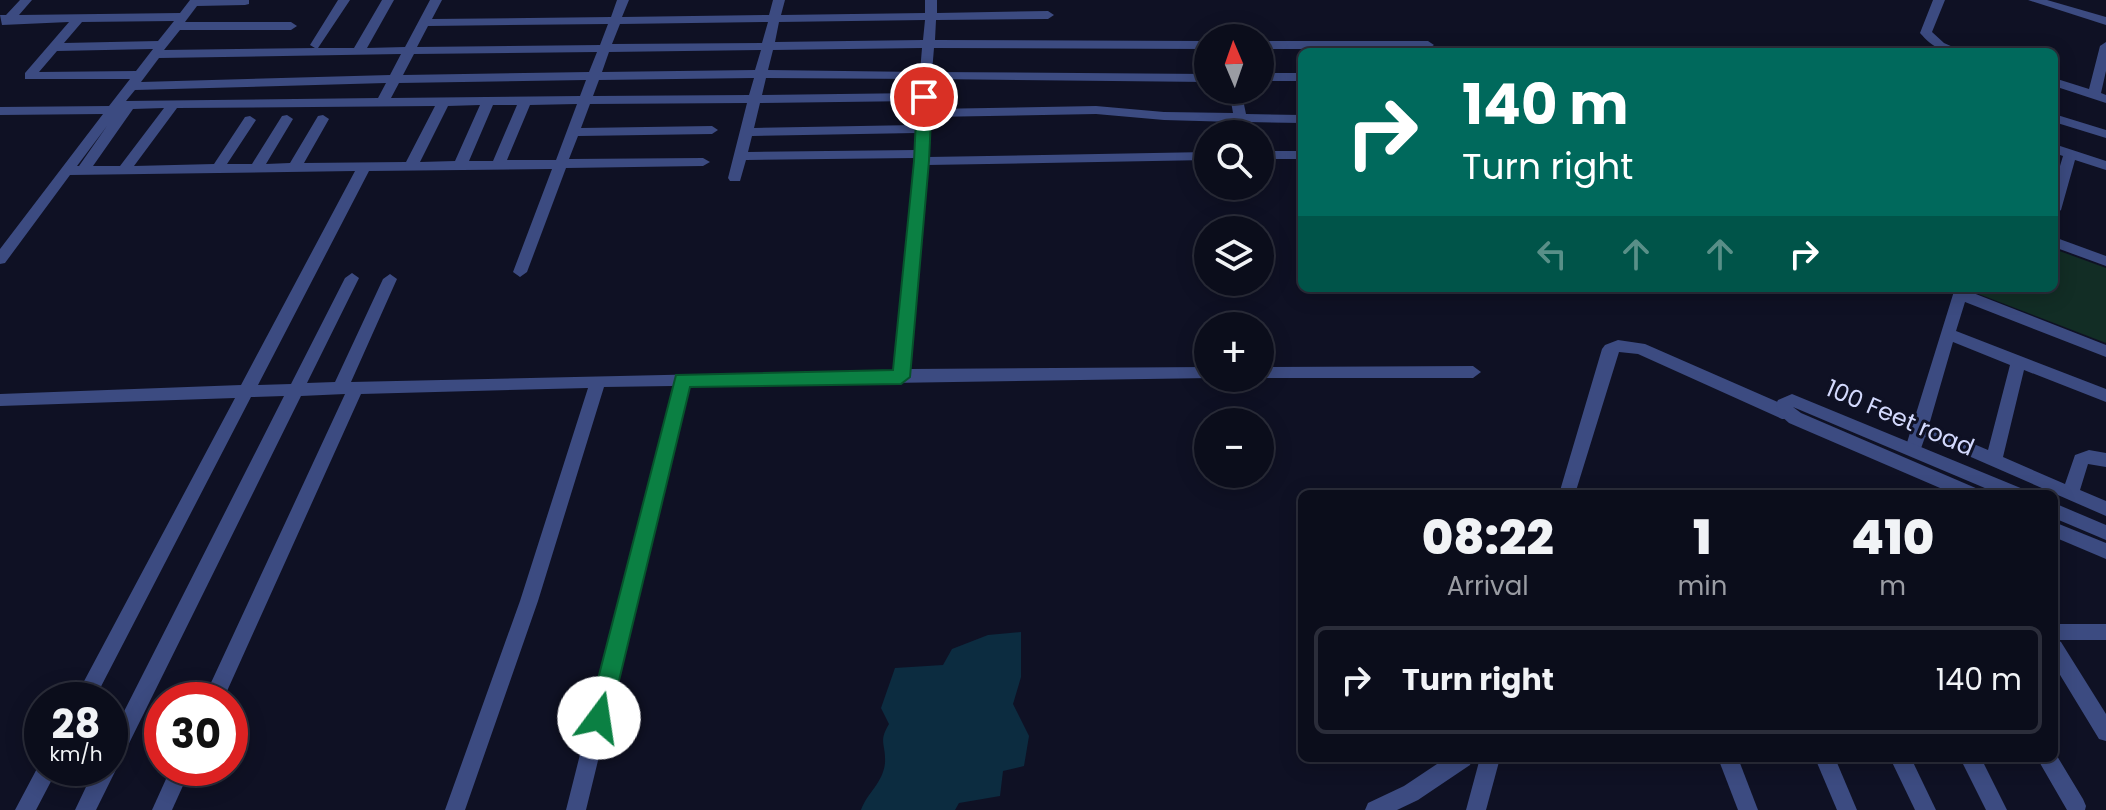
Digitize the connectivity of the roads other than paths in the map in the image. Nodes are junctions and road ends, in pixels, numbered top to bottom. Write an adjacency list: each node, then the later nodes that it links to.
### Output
1 (26, 0): 19 (street)
2 (344, 0): 23 (street)
3 (388, 0): 34 (street)
4 (436, 0): 20 (street)
5 (623, 0): 17 (street)
6 (779, 0): 15 (street)
7 (931, 0): 13 (street)
8 (1939, 0): 29 (street)
9 (2034, 0): 18 (street)
10 (195, 1): 11 (street); 16 (street)
11 (245, 2)
12 (1048, 15): 13 (street)
13 (931, 17): 15 (street); 22 (street)
14 (79, 18): 16 (street); 19 (street); 28 (street)
15 (774, 19): 17 (street); 27 (street)
16 (178, 21): 21 (street); 30 (street)
17 (615, 21): 20 (street); 31 (street)
18 (2106, 21)
19 (3, 22)
20 (424, 23): 33 (street)
21 (291, 26)
22 (931, 44): 24 (street); 27 (street); 36 (street)
23 (316, 45)
24 (1194, 45)
25 (1274, 45): 26 (street)
26 (1428, 45)
27 (768, 46): 31 (street); 35 (street)
28 (53, 47): 30 (street); 41 (street)
29 (1946, 48)
30 (157, 50): 34 (street); 41 (street)
31 (602, 50): 33 (street); 39 (street)
32 (2106, 50): 45 (street)
33 (409, 51): 34 (street); 42 (street)
34 (358, 52)
35 (761, 74): 36 (street); 39 (street); 46 (street)
36 (926, 76): 40 (street); 44 (street)
37 (1274, 77): 38 (street)
38 (1298, 77)
39 (592, 78): 42 (street); 48 (street)
40 (1194, 78)
41 (134, 80): 42 (street); 54 (street)
42 (394, 80): 50 (street)
43 (2058, 83): 45 (street)
44 (924, 97): 46 (street); 56 (street)
45 (2100, 97)
46 (754, 98): 48 (street); 66 (street)
47 (525, 101): 48 (street); 49 (street); 77 (street)
48 (583, 101): 65 (street)
49 (488, 102): 51 (street); 80 (street)
50 (382, 103): 51 (street); 53 (street)
51 (443, 103): 79 (street)
52 (1237, 104): 59 (street)
53 (173, 105): 54 (street); 86 (street)
54 (119, 107): 55 (street); 85 (street); 87 (street)
55 (0, 111)
56 (924, 113): 59 (street); 63 (street)
57 (287, 119): 82 (street)
58 (323, 119): 83 (street)
59 (1240, 119): 60 (street)
60 (1298, 119)
61 (2058, 119): 67 (street)
62 (250, 120): 84 (street)
63 (923, 129): 66 (street); 74 (street)
64 (712, 130): 65 (street)
65 (572, 132): 76 (street)
66 (746, 132): 72 (street)
67 (2106, 134)
68 (2058, 150): 69 (street)
69 (2070, 154): 81 (street); 89 (street)
70 (1274, 155): 71 (street)
71 (1298, 155)
72 (741, 156): 74 (street); 88 (street)
73 (1194, 156): 74 (street)
74 (922, 158): 104 (street)
75 (703, 162): 76 (street)
76 (560, 164): 77 (street); 93 (street)
77 (498, 165): 80 (street)
78 (365, 166): 79 (street); 83 (street); 109 (street)
79 (411, 166): 80 (street)
80 (460, 166)
81 (2106, 166)
82 (257, 167): 83 (street); 84 (street)
83 (295, 167)
84 (218, 168): 86 (street)
85 (83, 170): 86 (street); 87 (street)
86 (124, 170)
87 (66, 171): 91 (street)
88 (735, 178)
89 (2058, 196)
90 (2058, 243): 92 (street)
91 (0, 259)
92 (2106, 261)
93 (520, 272)
94 (352, 278): 107 (street)
95 (390, 279): 108 (street)
96 (1961, 292): 98 (street)
97 (1963, 292): 99 (street)
98 (1948, 334): 100 (street); 113 (street)
99 (2106, 351)
100 (2019, 361): 110 (street); 116 (street)
101 (1473, 372): 103 (street)
102 (1194, 373): 104 (street)
103 (1274, 373)
104 (901, 377): 105 (street)
105 (682, 380): 106 (street); 148 (street)
106 (597, 383): 108 (street); 147 (street)
107 (295, 389): 108 (street); 109 (street); 131 (street)
108 (348, 389): 130 (street)
109 (248, 390): 111 (street); 129 (street)
110 (2106, 396)
111 (0, 400)
112 (1788, 414): 114 (street, 100 Feet road); 117 (street); 118 (street, 100 Feet road)
113 (1920, 428): 114 (street); 116 (street)
114 (1913, 449): 119 (street, 100 Feet road)
115 (2106, 460): 120 (street)
116 (1994, 461): 120 (street)
117 (1568, 490)
118 (1963, 490)
119 (2008, 490)
120 (2070, 494): 121 (street)
121 (2106, 509)
122 (2058, 512): 124 (street)
123 (2058, 531): 125 (street)
124 (2106, 533)
125 (2106, 551)
126 (2058, 632): 127 (street)
127 (2106, 632)
128 (2058, 654): 132 (street)
129 (94, 682)
130 (221, 682)
131 (128, 724)
132 (2106, 732)
133 (1457, 762): 149 (street)
134 (1489, 762): 150 (street)
135 (1730, 762): 151 (street)
136 (1827, 762): 152 (street)
137 (1902, 762): 153 (street)
138 (1972, 762): 154 (street)
139 (2050, 762): 143 (street)
140 (38, 786): 144 (street)
141 (97, 786): 145 (street)
142 (173, 786): 146 (street)
143 (2076, 806)
144 (25, 810)
145 (85, 810)
146 (162, 810)
147 (455, 810)
148 (576, 810)
149 (1375, 810)
150 (1476, 810)
151 (1748, 810)
152 (1847, 810)
153 (1926, 810)
154 (1997, 810)

